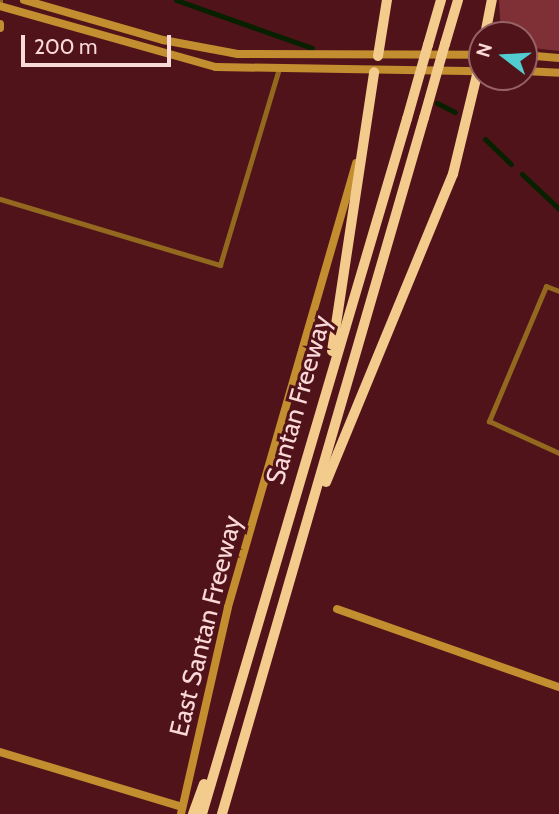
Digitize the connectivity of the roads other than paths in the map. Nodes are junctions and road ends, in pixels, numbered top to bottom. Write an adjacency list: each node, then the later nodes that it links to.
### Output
1 (24, 0): 9 (main road)
2 (387, 0): 9 (highway)
3 (441, 0): 21 (highway, Santan Freeway, bridge)
4 (458, 0): 23 (highway, Santan Freeway, bridge)
5 (492, 0): 7 (highway)
6 (0, 2): 13 (main road)
7 (488, 21)
8 (468, 55): 9 (main road)
9 (378, 56): 14 (main road)
10 (538, 56): 11 (main road)
11 (559, 58)
12 (468, 71): 14 (main road)
13 (278, 72): 14 (main road); 19 (street)
14 (374, 72): 18 (highway)
15 (538, 72): 16 (main road)
16 (559, 73)
17 (476, 91): 23 (highway)
18 (365, 127): 21 (highway); 29 (main road, East Santan Freeway)
19 (0, 200)
20 (559, 291): 22 (street)
21 (326, 388): 27 (highway, Santan Freeway)
22 (559, 453)
23 (287, 594): 26 (highway, Santan Freeway)
24 (337, 609): 25 (main road)
25 (559, 687)
26 (246, 733): 32 (highway, Santan Freeway); 33 (highway)
27 (223, 740): 30 (highway); 31 (highway, Santan Freeway)
28 (0, 752): 29 (main road)
29 (182, 810)
30 (193, 814)
31 (202, 814)
32 (222, 814)
33 (228, 814)

